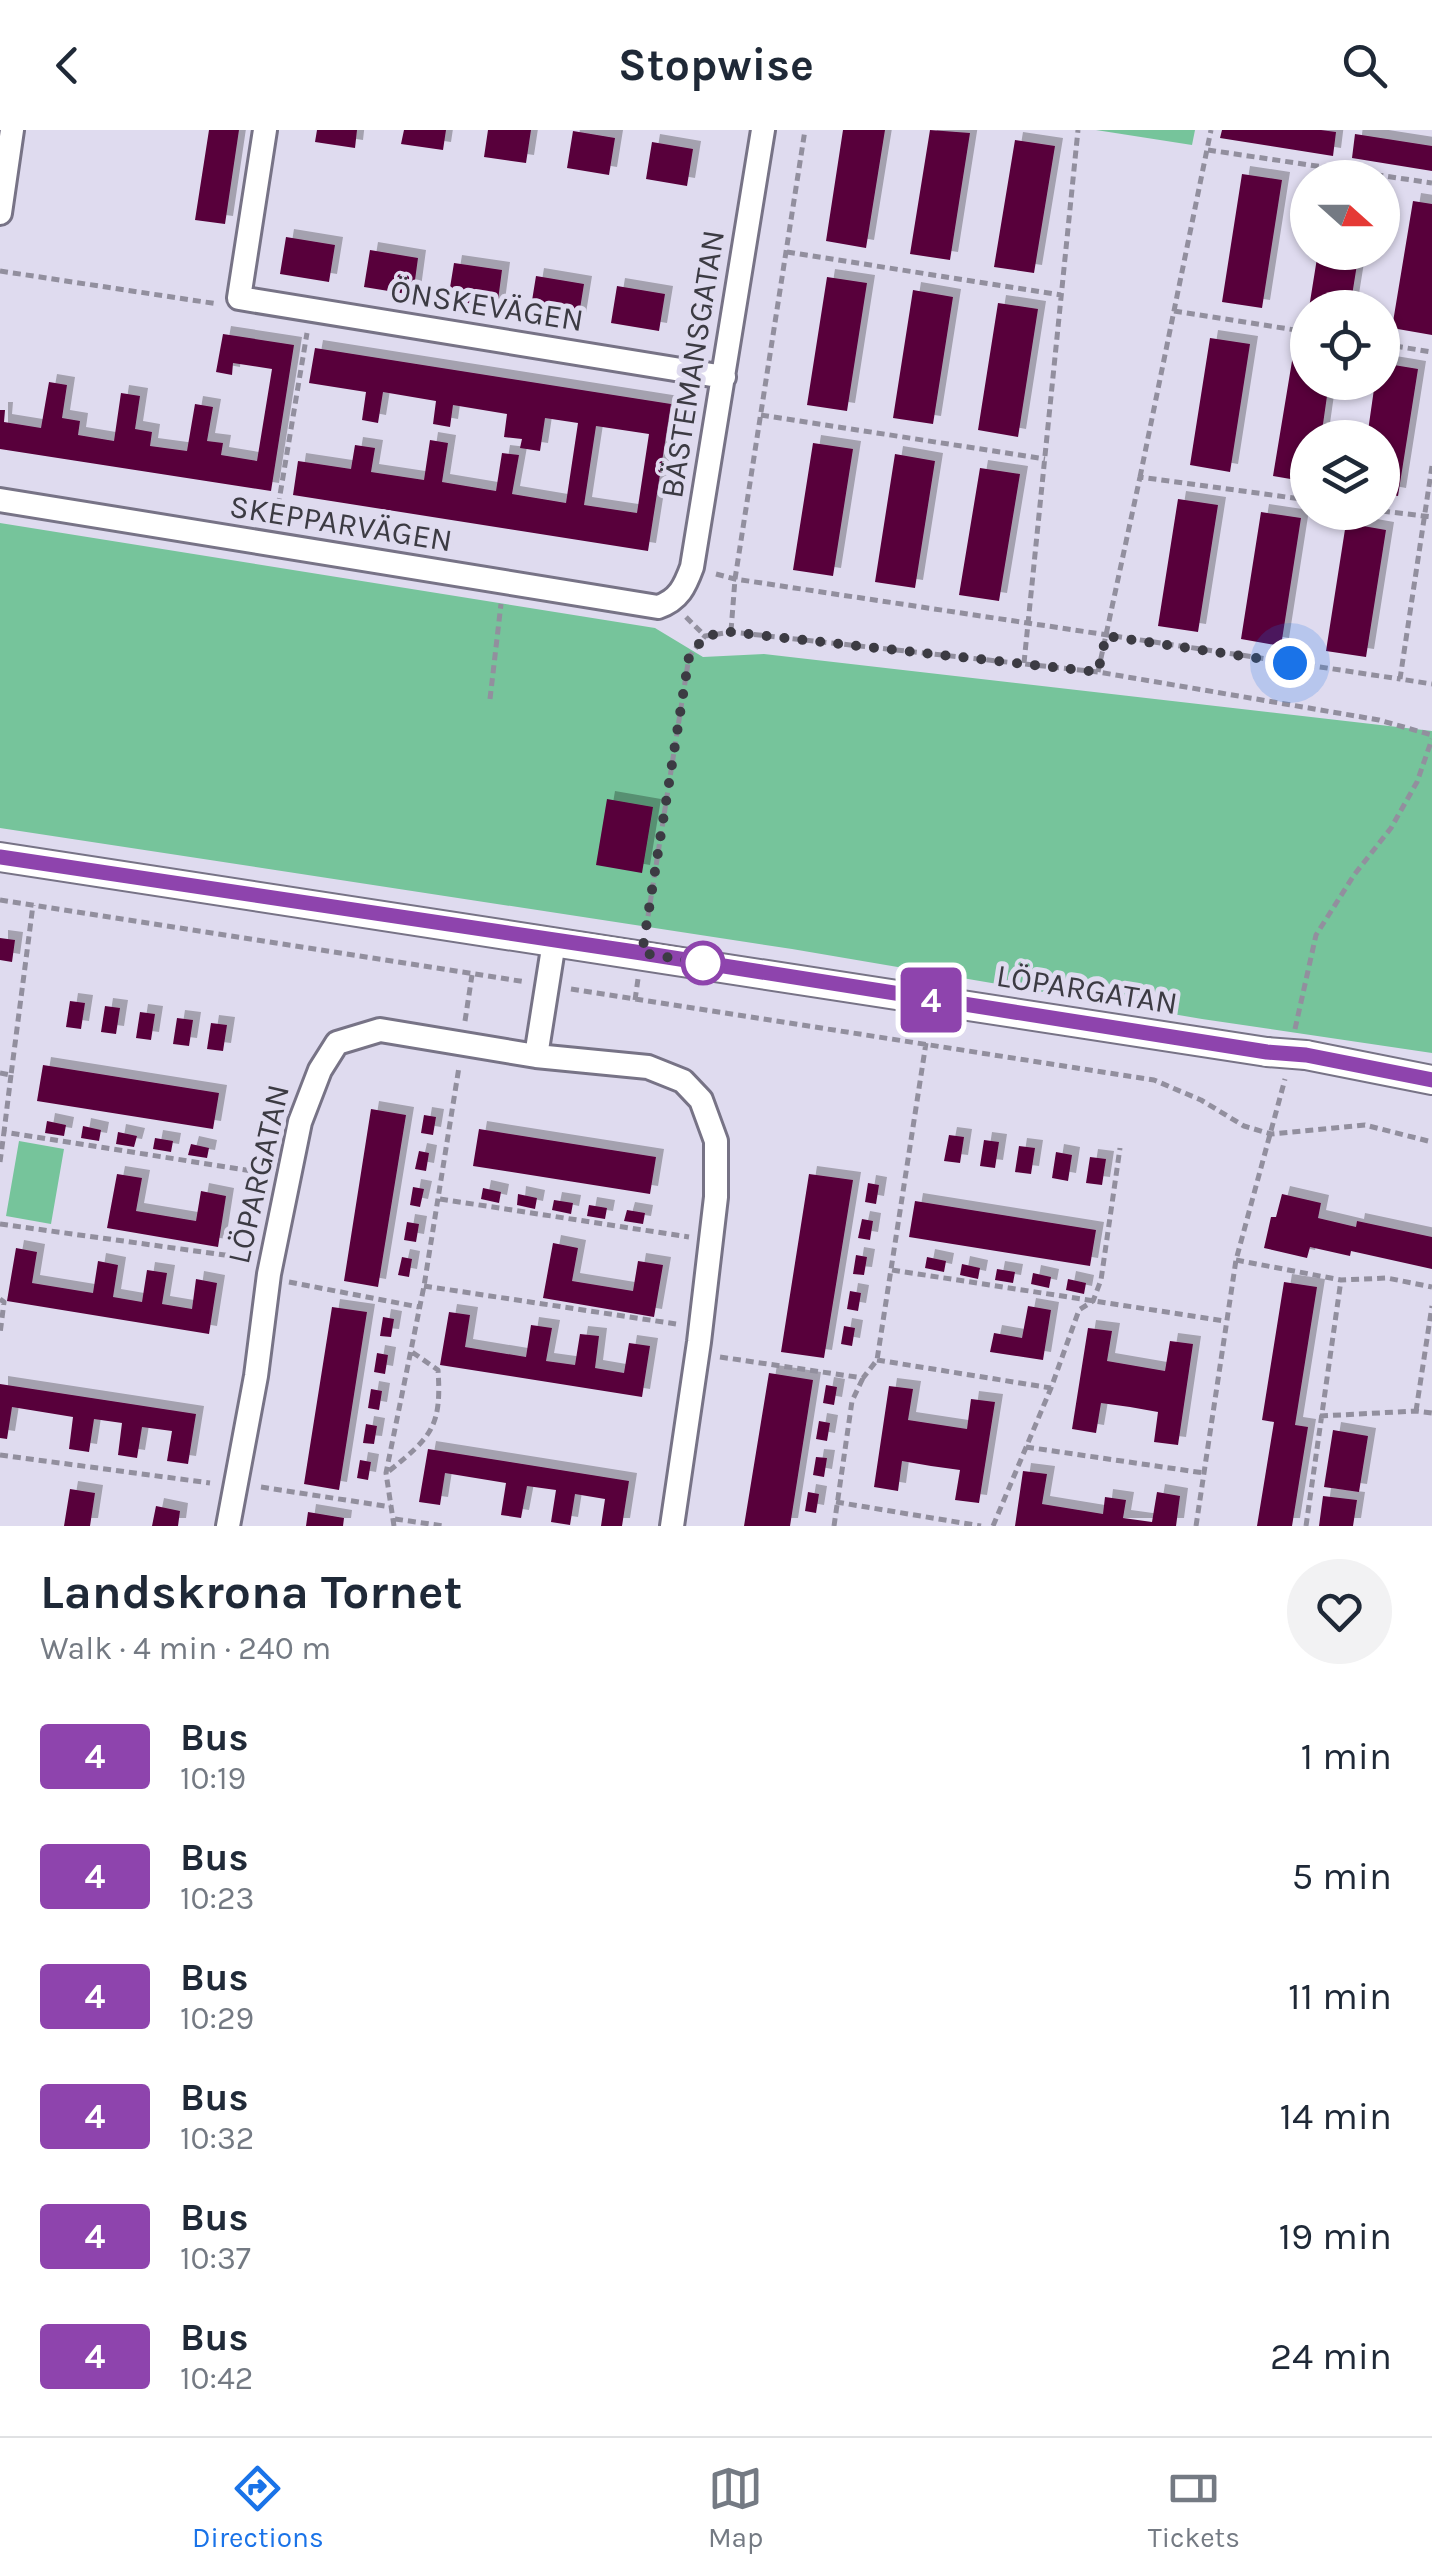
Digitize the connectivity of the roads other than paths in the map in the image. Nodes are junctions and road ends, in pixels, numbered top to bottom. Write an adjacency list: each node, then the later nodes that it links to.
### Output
1 (12, 130): 4 (street)
2 (265, 130): 5 (street, ÖNSKEVÄGEN)
3 (763, 130): 5 (street, BÄSTEMANSGATAN)
4 (0, 213)
5 (724, 376): 7 (street, BÄSTEMANSGATAN)
6 (0, 500): 7 (street, SKEPPARVÄGEN)
7 (672, 602)
8 (0, 857): 9 (street, LÖPARGATAN)
9 (554, 942): 10 (street); 11 (street, LÖPARGATAN)
10 (536, 1056): 12 (street, LÖPARGATAN); 13 (street, LÖPARGATAN)
11 (1432, 1080)
12 (228, 1526)
13 (672, 1526)

